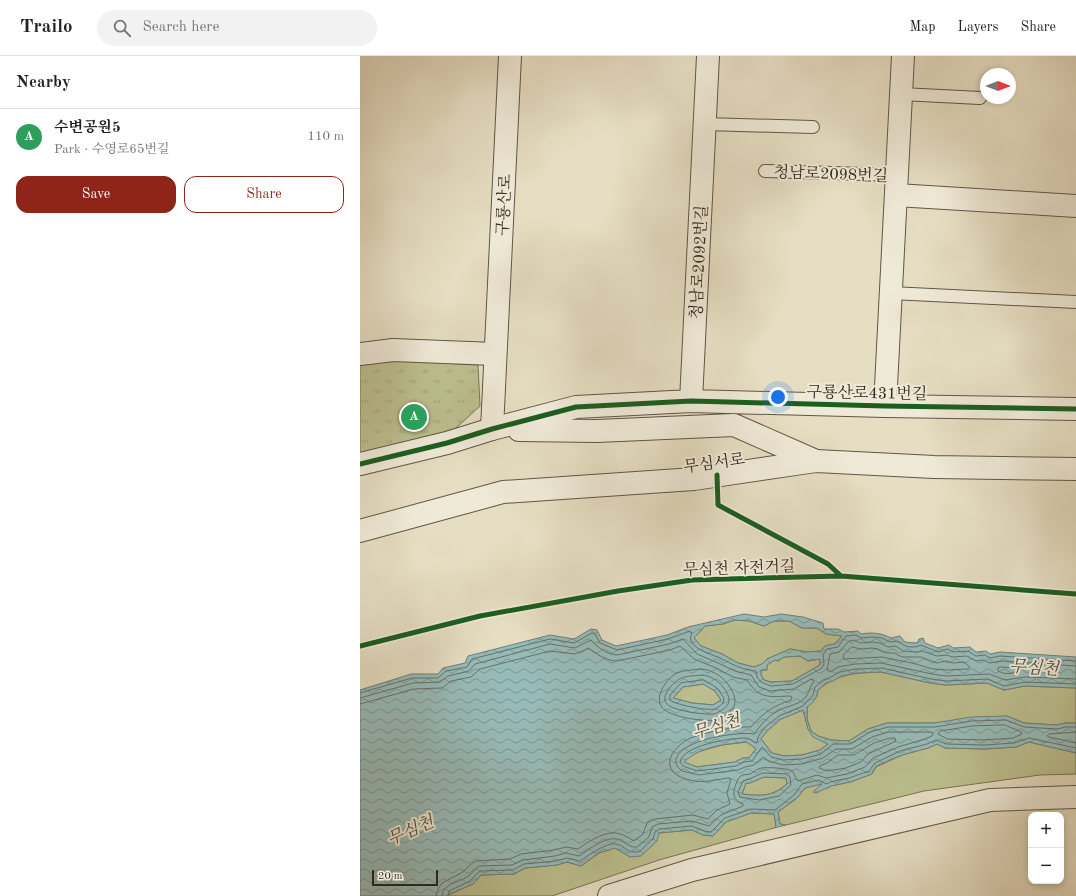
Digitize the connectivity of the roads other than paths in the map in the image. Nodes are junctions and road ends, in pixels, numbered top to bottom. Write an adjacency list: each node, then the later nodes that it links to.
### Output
1 (510, 56): 14 (street, 구룡산로)
2 (708, 56): 6 (street, 청남로2092번길)
3 (903, 56): 4 (street, 청남로2098번길)
4 (901, 94): 5 (lane); 9 (street, 청남로2098번길)
5 (980, 98)
6 (705, 124): 7 (lane); 15 (street, 청남로2092번길)
7 (813, 127)
8 (765, 171): 9 (lane, 청남로2098번길)
9 (897, 185): 10 (street, 청남로2098번길); 11 (street, 청남로2098번길)
10 (1076, 206)
11 (891, 293): 12 (lane); 16 (street, 청남로2098번길)
12 (1076, 302)
13 (360, 354): 14 (street)
14 (496, 354): 18 (street, 구룡산로)
15 (691, 400): 16 (street, 구룡산로431번길); 18 (street, 구룡산로431번길)
16 (885, 406): 17 (street, 구룡산로431번길)
17 (1076, 409)
18 (492, 429): 19 (street); 20 (street); 22 (street)
19 (816, 461): 21 (street, 무심서로); 23 (street, 무심서로)
20 (360, 464)
21 (1076, 469)
22 (360, 477)
23 (360, 531)
24 (1076, 796): 25 (street)
25 (609, 896)

